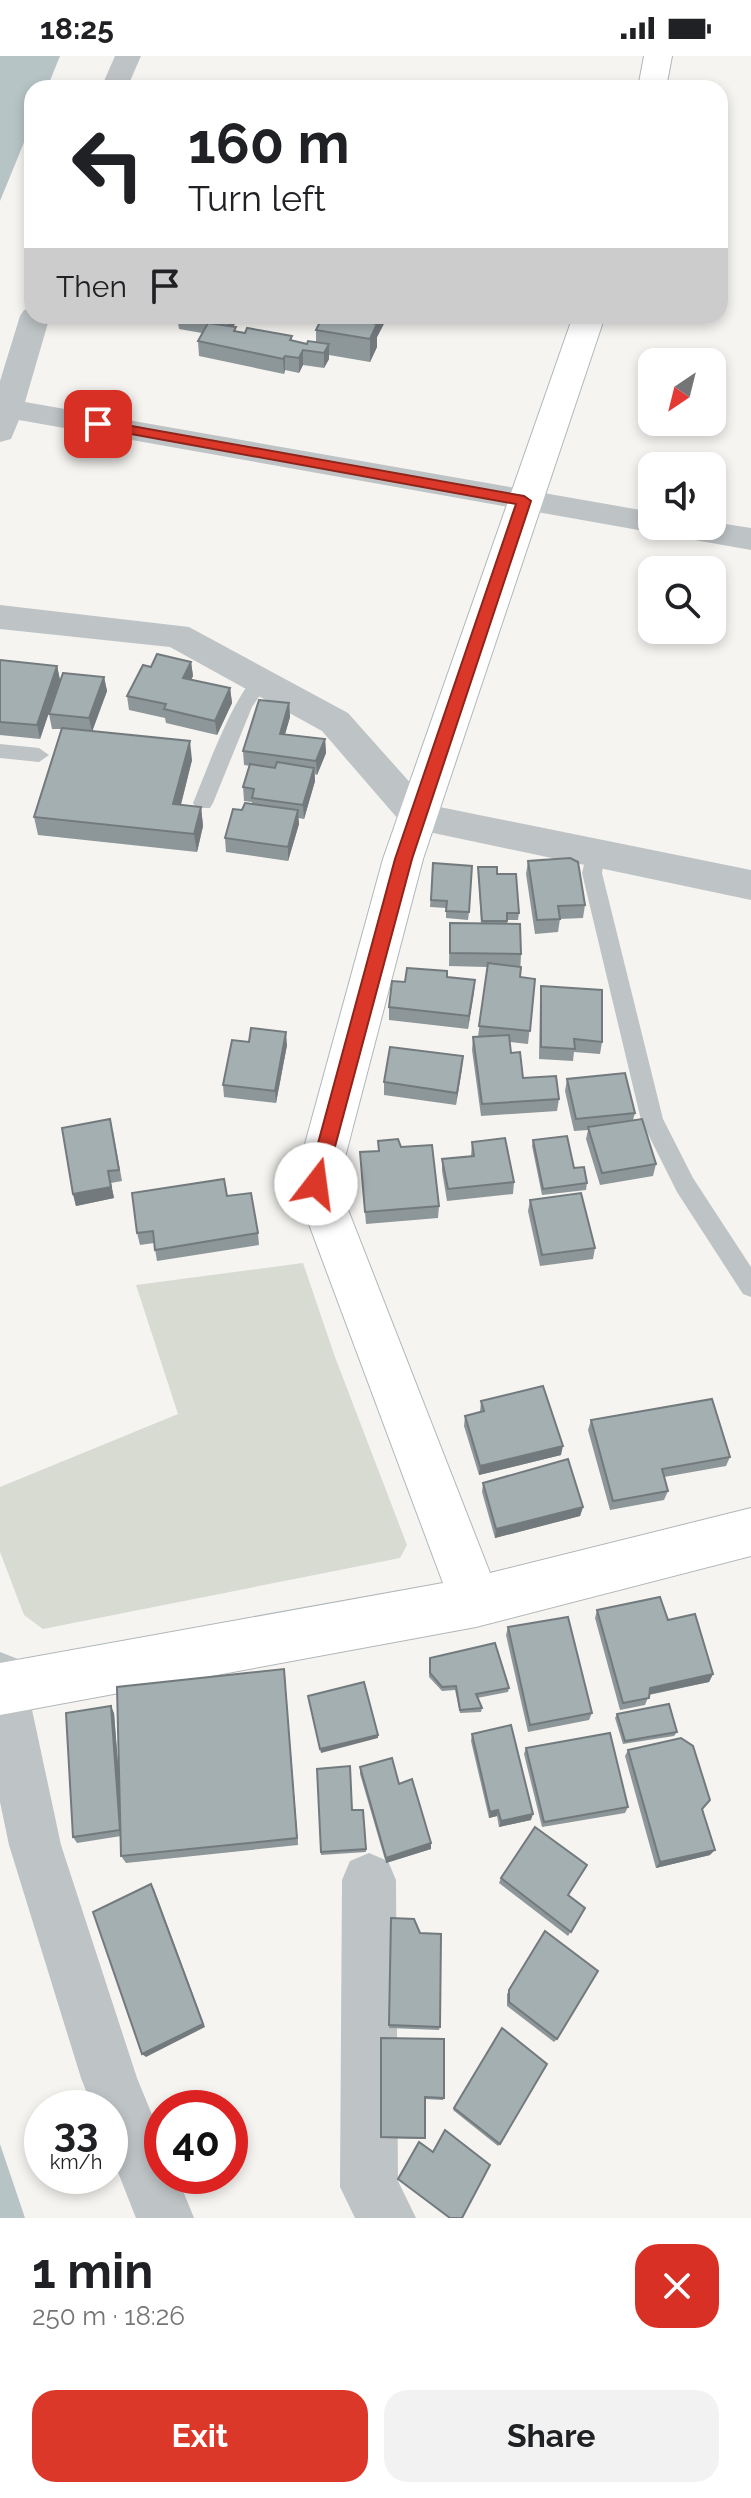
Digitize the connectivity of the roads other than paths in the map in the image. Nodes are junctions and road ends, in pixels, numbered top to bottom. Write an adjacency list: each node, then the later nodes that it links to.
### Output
1 (128, 56): 3 (street)
2 (658, 56): 4 (street)
3 (118, 80)
4 (654, 80)
5 (33, 324): 7 (street)
6 (586, 324): 8 (street)
7 (3, 420): 8 (street)
8 (524, 501): 9 (street); 17 (street)
9 (638, 521)
10 (726, 535): 11 (street)
11 (751, 539)
12 (0, 617): 13 (street)
13 (261, 681): 16 (lane); 17 (street)
14 (0, 751): 15 (lane)
15 (39, 755)
16 (203, 803)
17 (418, 817): 18 (street); 22 (street)
18 (595, 853): 19 (street); 20 (lane)
19 (751, 885)
20 (751, 1287)
21 (751, 1532): 22 (street)
22 (476, 1602): 23 (street)
23 (1, 1685): 25 (street)
24 (369, 1880): 26 (street)
25 (165, 2218)
26 (387, 2218)

